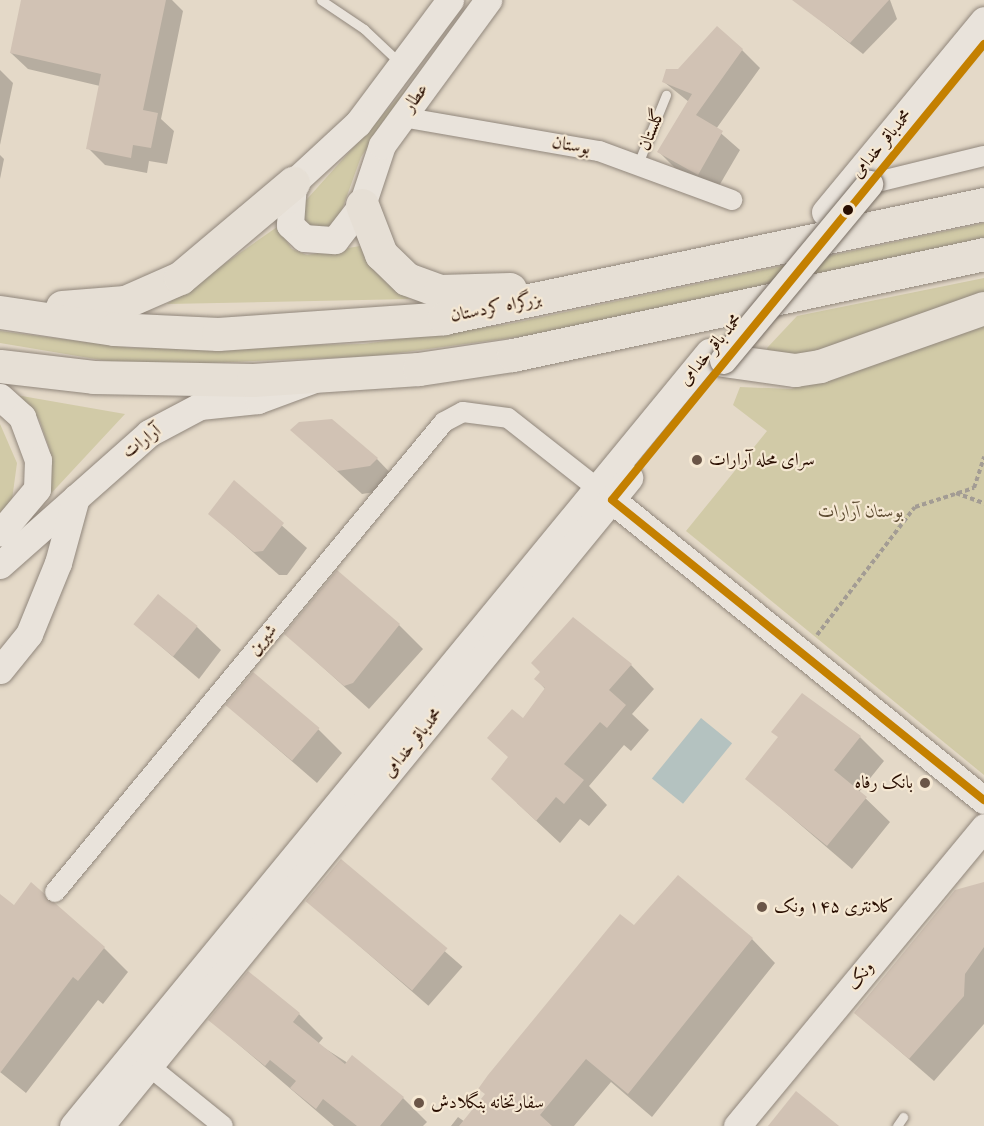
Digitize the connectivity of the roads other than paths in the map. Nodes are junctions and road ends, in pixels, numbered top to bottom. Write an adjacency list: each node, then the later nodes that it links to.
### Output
1 (321, 0): 6 (lane)
2 (450, 0): 6 (main road, عطار)
3 (488, 0): 8 (main road, عطار)
4 (984, 20): 16 (main road, محمدباقر خدامی)
5 (984, 44): 12 (main road, محمدباقر خدامی)
6 (402, 65): 11 (main road, عطار)
7 (666, 95): 10 (lane, گلستان)
8 (402, 117): 10 (street, بوستان); 15 (main road, عطار)
9 (984, 156): 12 (street)
10 (637, 166): 13 (street, بوستان)
11 (293, 183): 15 (main road); 19 (highway)
12 (870, 184): 22 (main road, محمد باقر خدامی, bridge)
13 (732, 200)
14 (984, 204): 18 (highway, بزرگراه کردستان)
15 (362, 205): 18 (highway)
16 (825, 212): 22 (main road, محمد باقر خدامی)
17 (984, 254): 24 (highway)
18 (616, 285): 21 (highway, بزرگراه کردستان)
19 (0, 307)
20 (984, 308): 22 (highway)
21 (0, 312)
22 (727, 343): 26 (main road, محمدباقر خدامی)
23 (0, 366): 24 (highway)
24 (316, 378): 27 (main road, آرارات)
25 (0, 397): 28 (main road)
26 (604, 494): 31 (main road); 33 (street, شیرین); 34 (main road, محمدباقر خدامی); 36 (main road, محمدباقر خدامی)
27 (76, 497): 29 (main road, آرارات); 30 (main road)
28 (0, 533)
29 (0, 565)
30 (0, 670)
31 (984, 800)
32 (984, 827): 39 (main road, ونک)
33 (55, 892)
34 (149, 1066): 37 (main road, محمدباقر خدامی); 38 (street)
35 (903, 1117): 40 (lane)
36 (74, 1126)
37 (100, 1126)
38 (223, 1126)
39 (738, 1126)
40 (897, 1126)

